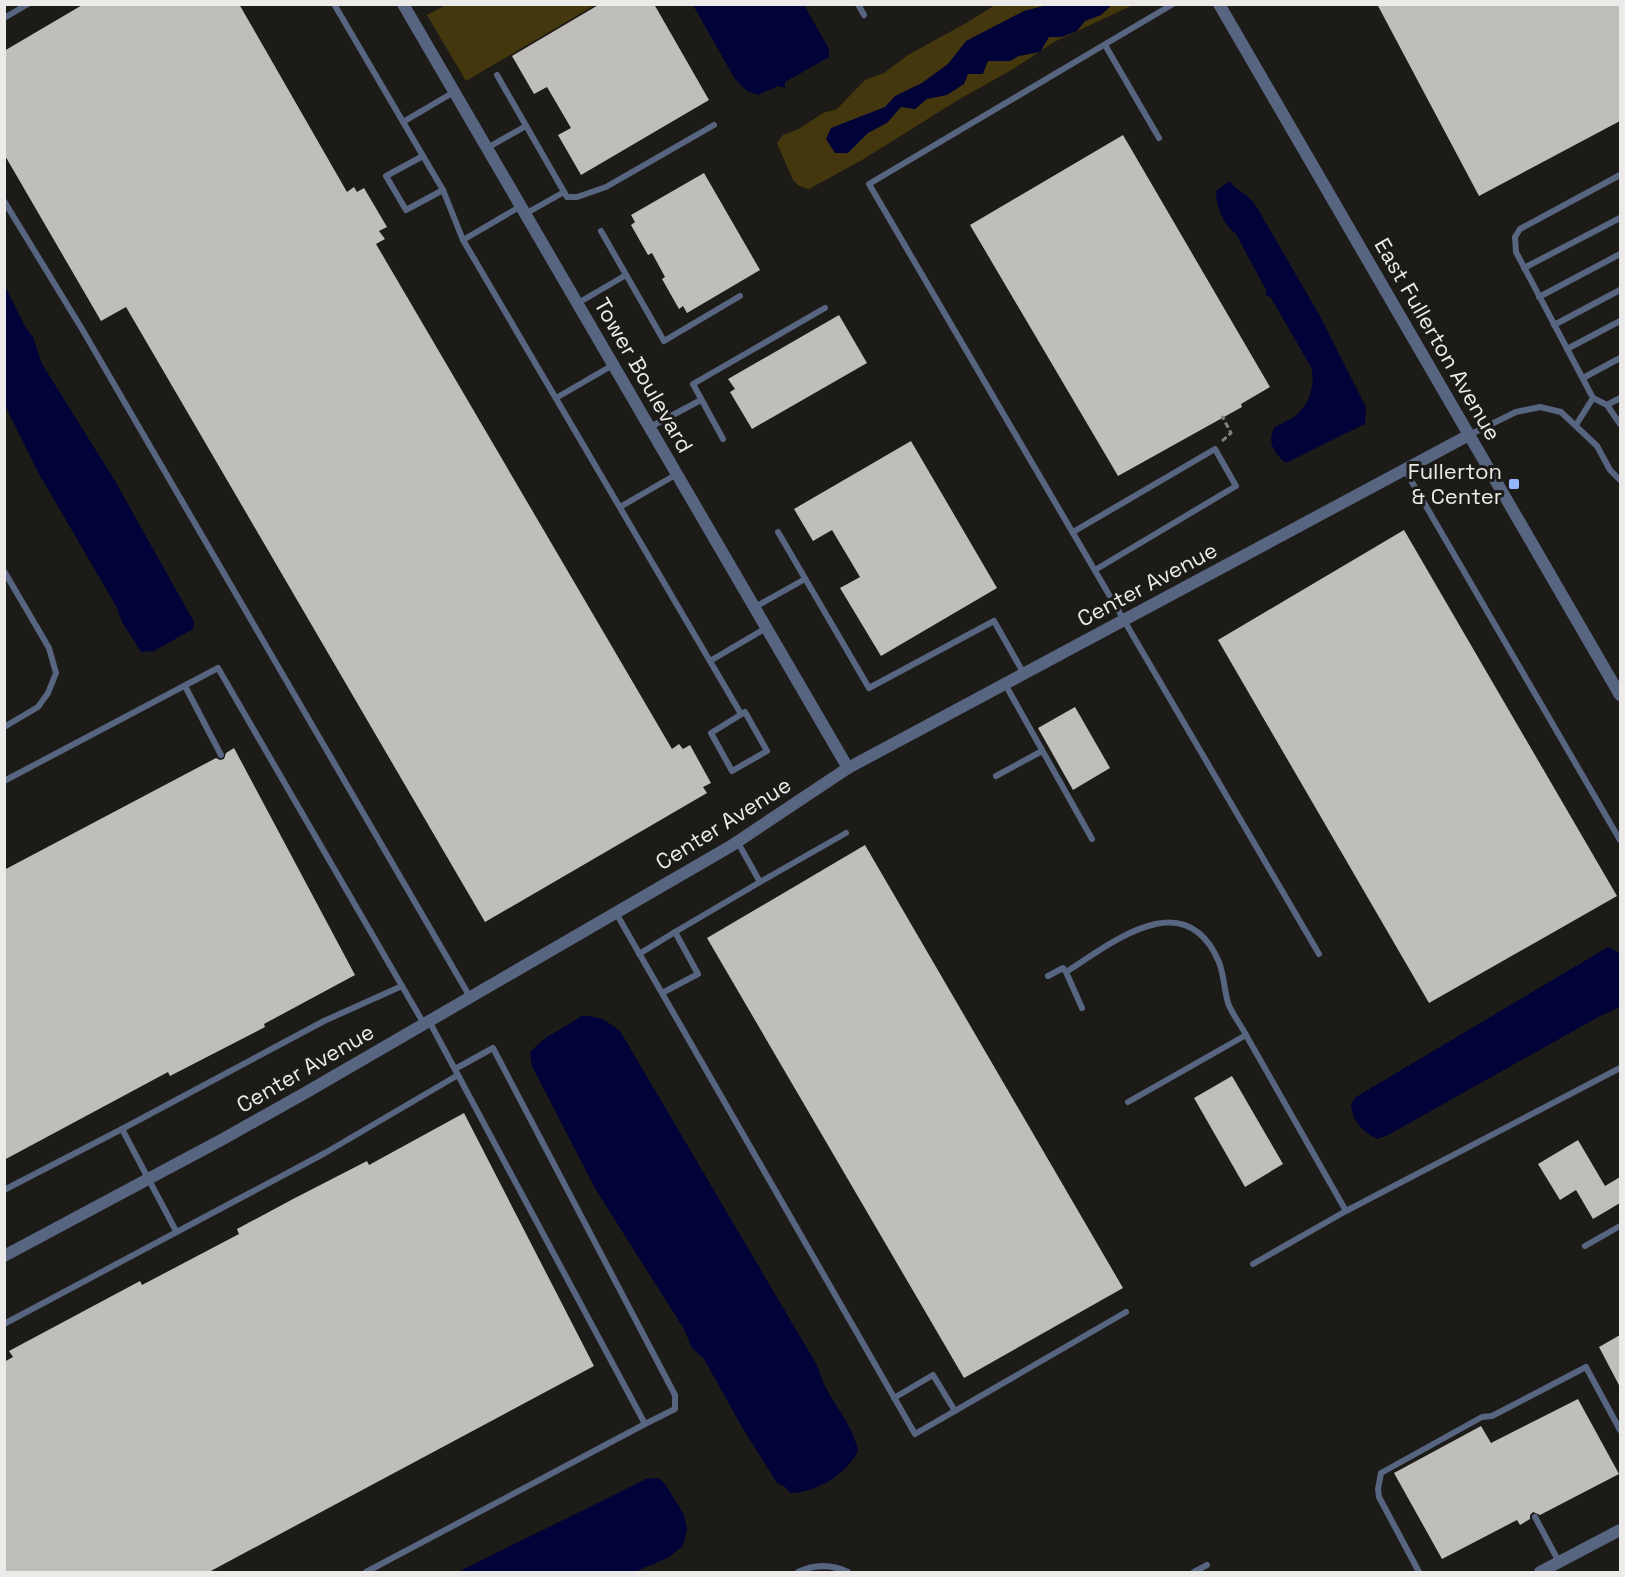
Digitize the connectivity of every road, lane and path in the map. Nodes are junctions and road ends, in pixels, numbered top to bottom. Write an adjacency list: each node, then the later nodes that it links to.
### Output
1 (28, 4): 8 (lane)
2 (334, 4): 12 (lane)
3 (403, 4): 11 (street, Tower Boulevard)
4 (858, 4): 7 (lane)
5 (1173, 4): 9 (lane)
6 (1219, 4): 49 (street, East Fullerton Avenue)
7 (864, 15)
8 (4, 18)
9 (1105, 45): 15 (lane); 57 (lane)
10 (497, 75): 14 (lane)
11 (454, 92): 12 (lane); 16 (street, Tower Boulevard)
12 (403, 122): 17 (lane)
13 (714, 125): 20 (lane)
14 (526, 126): 16 (lane); 20 (lane)
15 (1159, 138)
16 (487, 148): 22 (street, Tower Boulevard)
17 (423, 156): 19 (lane); 19 (lane)
18 (1620, 175): 27 (lane)
19 (443, 190): 25 (lane)
20 (564, 192): 22 (lane)
21 (4, 201): 89 (lane)
22 (523, 210): 25 (lane); 32 (street, Tower Boulevard)
23 (1620, 218): 27 (lane)
24 (601, 231): 28 (lane)
25 (463, 240): 40 (lane)
26 (1620, 254): 31 (lane)
27 (1524, 268): 31 (lane)
28 (626, 275): 30 (lane); 32 (lane)
29 (1620, 290): 35 (lane)
30 (740, 296)
31 (1539, 297): 35 (lane)
32 (578, 303): 38 (street, Tower Boulevard)
33 (825, 308): 43 (lane)
34 (1620, 321): 36 (lane)
35 (1554, 325): 36 (lane)
36 (1567, 349): 39 (lane)
37 (1620, 358): 39 (lane)
38 (613, 365): 40 (lane); 48 (street, Tower Boulevard)
39 (1582, 378): 41 (lane)
40 (556, 398): 55 (lane)
41 (1593, 398): 44 (lane); 47 (lane)
42 (1620, 398): 44 (lane)
43 (701, 400): 48 (lane); 50 (lane)
44 (1607, 405): 46 (lane)
45 (1222, 416): 51 (path)
46 (1620, 424)
47 (1576, 425): 49 (lane); 54 (lane)
48 (650, 428): 53 (street, Tower Boulevard)
49 (1469, 435): 52 (street, Center Avenue); 68 (street, East Fullerton Avenue)
50 (723, 439)
51 (1215, 449): 57 (lane); 59 (lane)
52 (1405, 470): 62 (street, Center Avenue); 78 (lane)
53 (677, 474): 55 (lane); 61 (street, Tower Boulevard)
54 (1620, 480)
55 (620, 507): 64 (lane)
56 (778, 532): 60 (lane)
57 (1073, 532): 59 (lane)
58 (4, 570): 70 (lane)
59 (1095, 570): 62 (lane)
60 (805, 579): 61 (lane); 65 (lane)
61 (754, 607): 63 (street, Tower Boulevard)
62 (1124, 620): 65 (street, Center Avenue); 84 (lane)
63 (766, 628): 64 (lane); 73 (street, Tower Boulevard)
64 (710, 661): 69 (lane)
65 (1024, 674): 66 (street, Center Avenue)
66 (1005, 684): 71 (lane); 73 (street, Center Avenue)
67 (185, 686): 72 (lane); 75 (lane); 87 (lane)
68 (1620, 695)
69 (741, 714): 69 (lane)
70 (4, 727)
71 (1042, 751): 74 (lane); 77 (lane)
72 (221, 755)
73 (848, 768): 79 (street, Center Avenue)
74 (996, 776)
75 (4, 781)
76 (846, 833): 80 (lane)
77 (1092, 839)
78 (1620, 840)
79 (738, 842): 80 (lane); 81 (street, Center Avenue)
80 (760, 882): 82 (lane)
81 (616, 913): 83 (lane); 89 (street, Center Avenue)
82 (675, 933): 83 (lane); 88 (lane)
83 (639, 954): 88 (lane)
84 (1319, 954)
85 (1066, 972): 86 (lane); 90 (lane); 92 (lane)
86 (1048, 976)
87 (402, 986): 91 (lane); 96 (lane)
88 (662, 993): 107 (lane)
89 (470, 997): 91 (street, Center Avenue)
90 (1082, 1008)
91 (426, 1022): 94 (lane); 97 (street, Center Avenue)
92 (1246, 1035): 95 (lane); 99 (lane)
93 (1620, 1068): 99 (lane)
94 (457, 1072): 101 (lane); 109 (lane); 109 (lane)
95 (1128, 1102)
96 (122, 1129): 97 (lane); 98 (lane)
97 (149, 1179): 101 (lane); 103 (street, Center Avenue)
98 (4, 1190)
99 (1346, 1212): 104 (lane)
100 (1620, 1226): 102 (lane)
101 (176, 1232): 106 (lane)
102 (1585, 1246)
103 (4, 1256)
104 (1253, 1264)
105 (1126, 1312): 108 (lane)
106 (4, 1324)
107 (894, 1398): 108 (lane); 108 (lane)
108 (955, 1411)
109 (645, 1424): 115 (lane)
110 (1620, 1430): 119 (lane)
111 (1534, 1517): 113 (lane)
112 (1620, 1530): 113 (street)
113 (1558, 1562): 120 (street)
114 (1207, 1565): 118 (lane)
115 (366, 1572)
116 (798, 1572): 117 (lane)
117 (848, 1572)
118 (1194, 1572)
119 (1419, 1572)
120 (1539, 1572)

